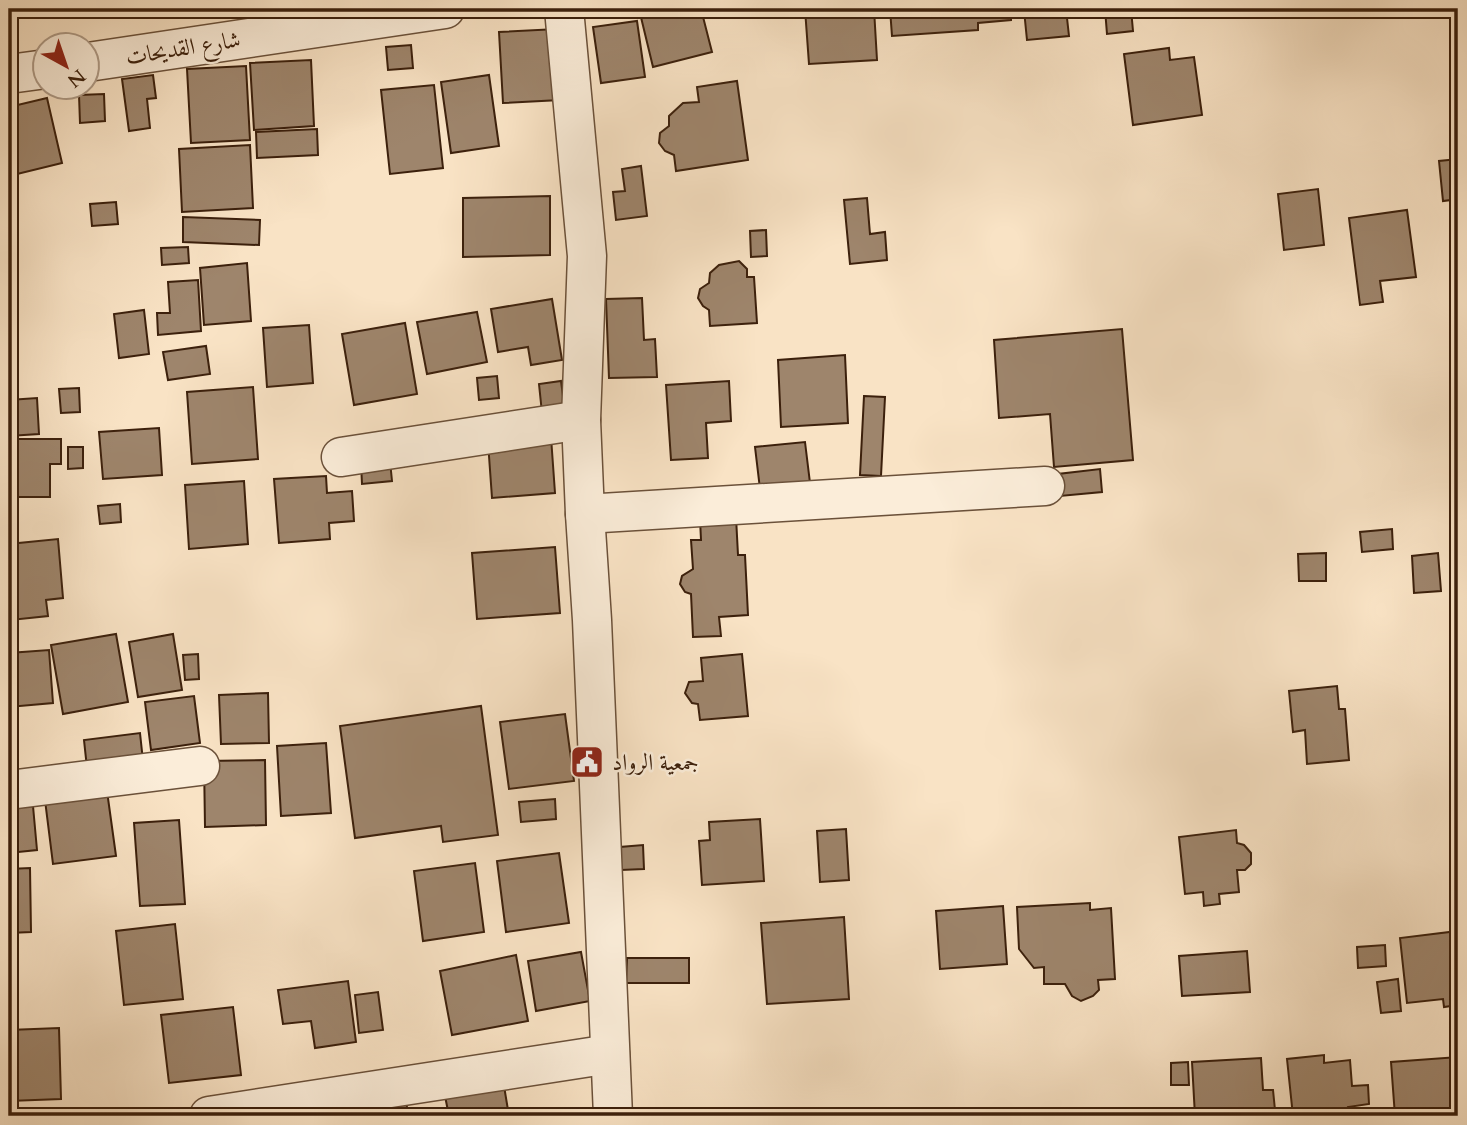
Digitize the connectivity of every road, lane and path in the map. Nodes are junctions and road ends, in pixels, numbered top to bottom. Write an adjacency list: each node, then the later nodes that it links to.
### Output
1 (445, 9): 3 (street, شارع القديحات)
2 (564, 9): 6 (street)
3 (102, 60)
4 (32, 71): 5 (street)
5 (9, 74)
6 (581, 420): 7 (street); 9 (street)
7 (341, 457)
8 (1045, 486): 9 (street)
9 (585, 514): 12 (street)
10 (200, 766): 11 (street)
11 (9, 790)
12 (610, 1054): 13 (street); 14 (street)
13 (209, 1116)
14 (613, 1116)

